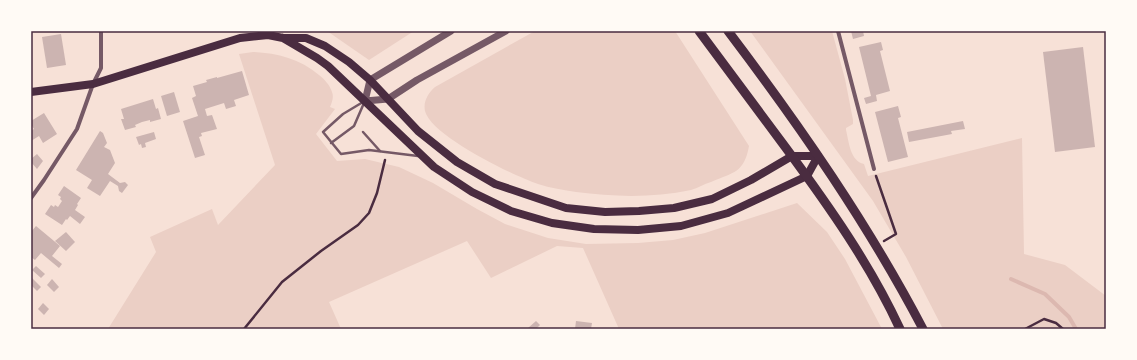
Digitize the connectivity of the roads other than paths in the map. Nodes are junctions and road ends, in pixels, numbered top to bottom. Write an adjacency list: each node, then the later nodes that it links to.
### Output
1 (101, 31): 9 (street)
2 (451, 31): 8 (street)
3 (506, 31): 11 (street)
4 (699, 31): 16 (main road)
5 (728, 31): 17 (main road)
6 (838, 31): 19 (street)
7 (283, 38): 8 (main road); 9 (main road); 12 (main road)
8 (370, 80): 11 (main road); 12 (street)
9 (93, 84): 10 (main road); 21 (street)
10 (31, 92)
11 (388, 99): 12 (street); 16 (main road)
12 (365, 101): 14 (lane); 14 (lane); 18 (main road)
13 (363, 132): 15 (lane)
14 (331, 143): 15 (lane)
15 (381, 152): 18 (lane)
16 (792, 156): 17 (main road); 20 (main road)
17 (818, 156): 20 (main road); 23 (main road)
18 (422, 157): 20 (main road)
19 (874, 169)
20 (807, 176): 22 (main road)
21 (31, 198)
22 (900, 329)
23 (923, 329)

